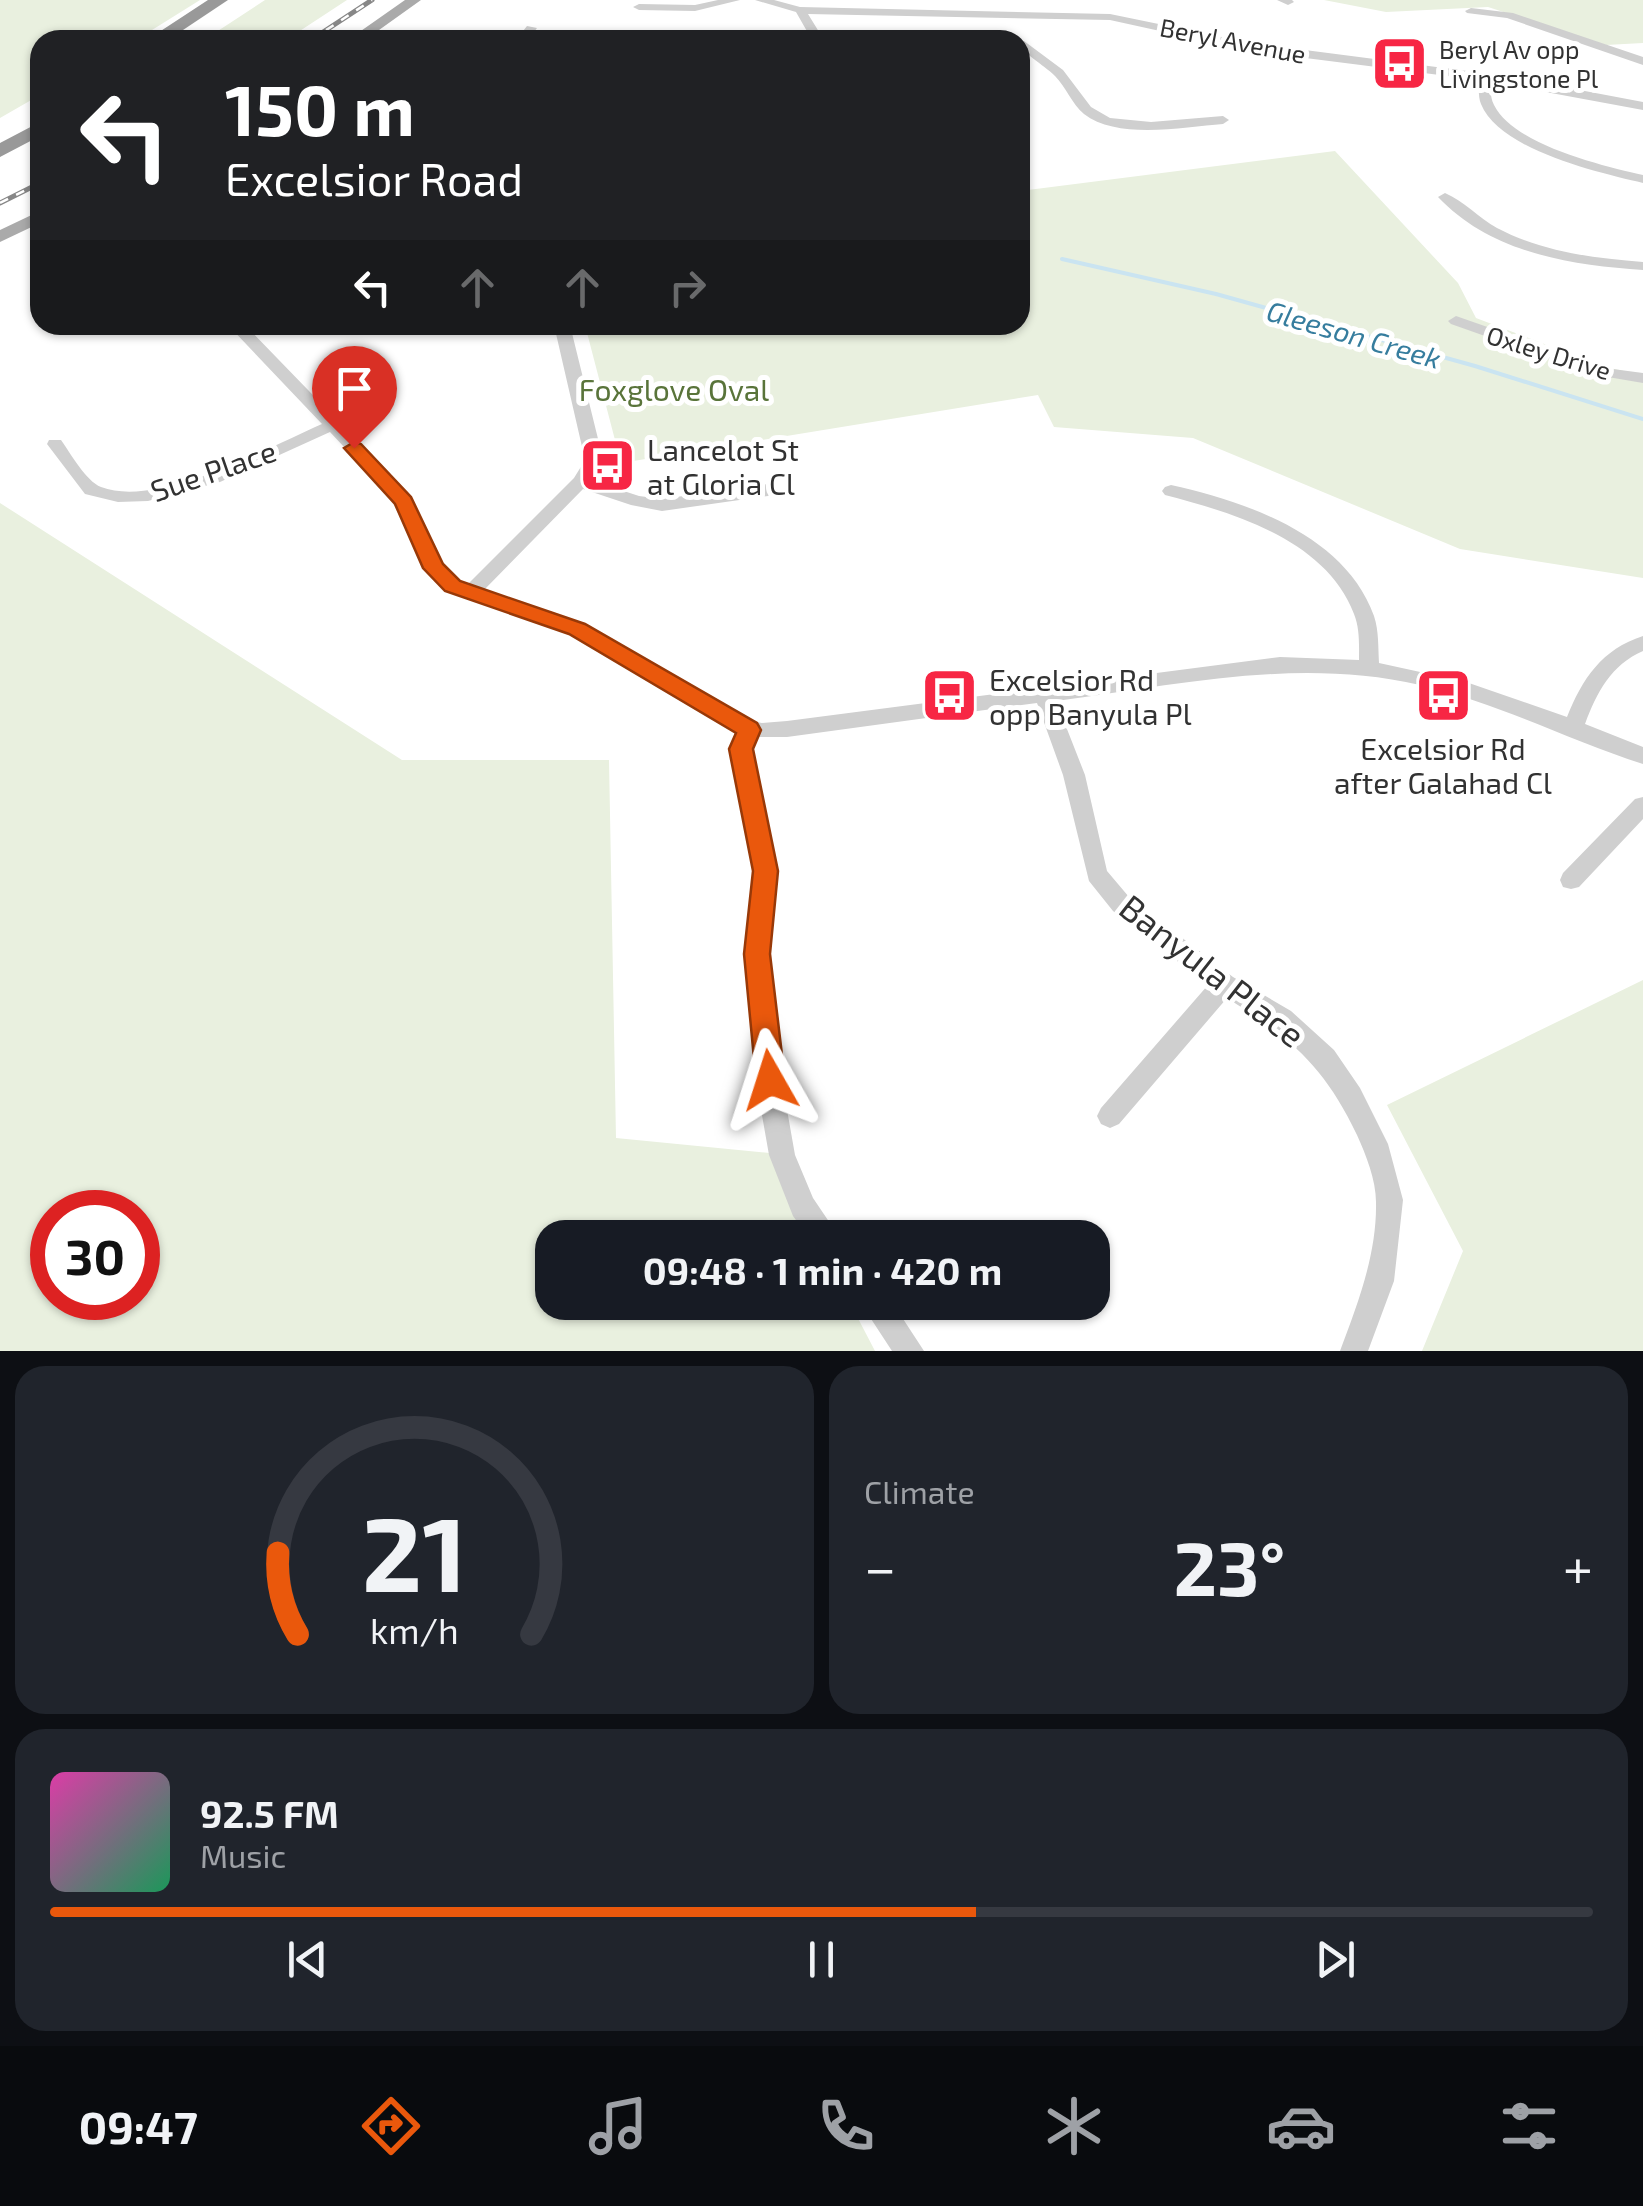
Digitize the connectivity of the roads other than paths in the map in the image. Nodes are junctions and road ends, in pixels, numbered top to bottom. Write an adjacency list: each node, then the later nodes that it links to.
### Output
1 (414, 0): 14 (main road)
2 (424, 0): 15 (main road)
3 (734, 0): 7 (street)
4 (761, 0): 8 (street, Beryl Avenue)
5 (1061, 0): 11 (street)
6 (226, 6): 12 (highway); 13 (highway)
7 (639, 8)
8 (800, 10): 10 (street, Beryl Avenue); 16 (street)
9 (1471, 11): 19 (street)
10 (997, 14): 11 (street, Beryl Avenue); 17 (street)
11 (1058, 14): 20 (street, Beryl Avenue)
12 (177, 30)
13 (198, 30)
14 (370, 30)
15 (382, 30)
16 (812, 30)
17 (1010, 30)
18 (1030, 50): 23 (street)
19 (1643, 61)
20 (1486, 78): 21 (street, Beryl Avenue); 27 (street)
21 (1643, 106)
22 (30, 116): 24 (highway)
23 (1223, 120)
24 (0, 132)
25 (30, 134): 26 (highway)
26 (0, 151)
27 (1643, 179)
28 (1446, 196): 33 (street)
29 (30, 210): 31 (main road)
30 (30, 221): 32 (main road)
31 (0, 226)
32 (0, 236)
33 (1643, 266)
34 (1456, 322): 37 (street, Oxley Drive)
35 (246, 335): 38 (street)
36 (564, 335): 40 (street)
37 (1643, 378)
38 (332, 426): 39 (street, Sue Place); 43 (street)
39 (55, 444)
40 (580, 482): 41 (street); 43 (street)
41 (768, 490)
42 (1171, 491): 45 (street)
43 (470, 594): 48 (street)
44 (1643, 643): 47 (street)
45 (1369, 666): 46 (street); 47 (street)
46 (1044, 696): 48 (street); 52 (street, Banyula Place)
47 (1574, 727): 49 (street)
48 (749, 730): 54 (street)
49 (1643, 756)
50 (1643, 805): 51 (street)
51 (1571, 880)
52 (1224, 984): 53 (street); 57 (street, Banyula Place)
53 (1110, 1116)
54 (813, 1220)
55 (887, 1320): 56 (street)
56 (910, 1351)
57 (1354, 1351)

